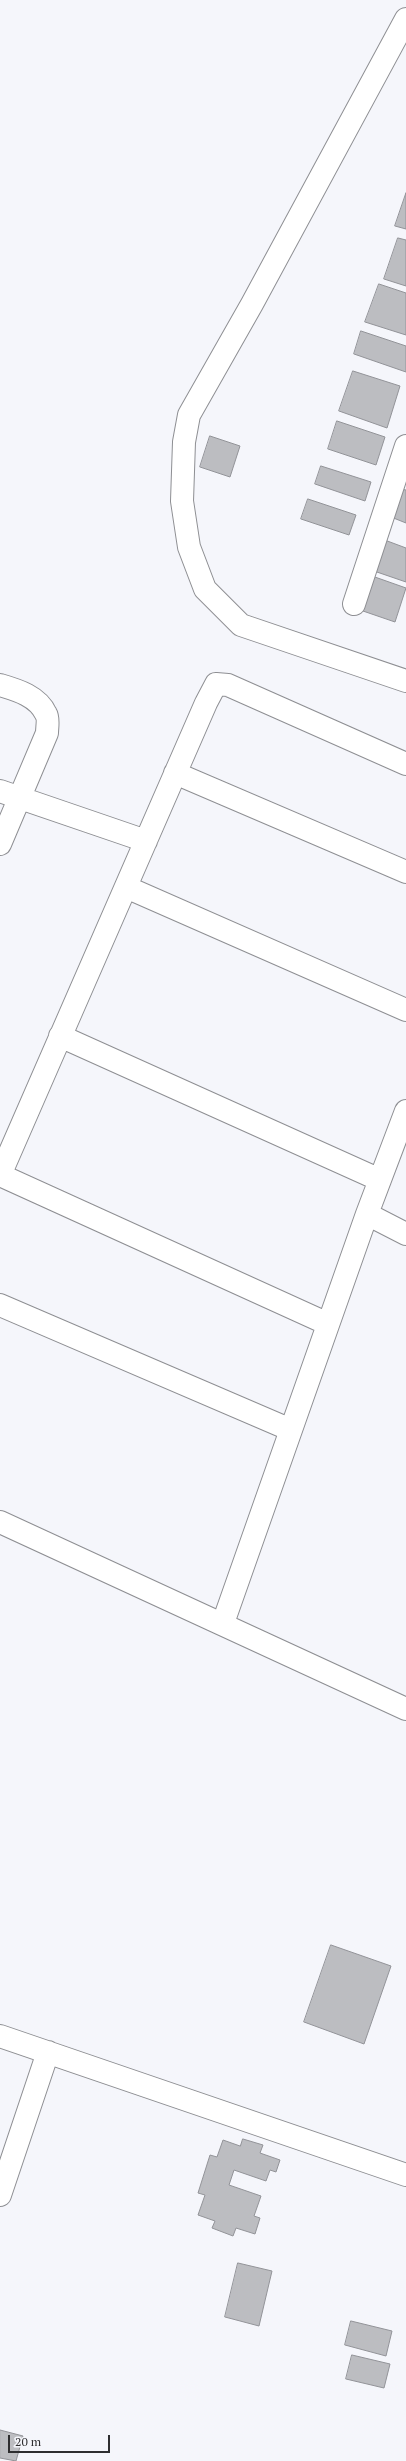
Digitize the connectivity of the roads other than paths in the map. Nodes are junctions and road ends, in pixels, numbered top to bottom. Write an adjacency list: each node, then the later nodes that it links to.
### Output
1 (406, 19): 4 (street)
2 (406, 446): 3 (street)
3 (354, 604)
4 (406, 681)
5 (0, 684): 9 (street)
6 (406, 764): 7 (street)
7 (175, 773): 10 (street); 12 (street)
8 (0, 790): 9 (street)
9 (21, 796): 10 (street); 11 (street)
10 (146, 841): 13 (street)
11 (0, 844)
12 (406, 872)
13 (126, 887): 14 (street); 15 (street)
14 (406, 1010)
15 (60, 1036): 17 (street); 21 (street)
16 (406, 1111): 17 (street)
17 (380, 1180): 18 (street)
18 (367, 1214): 19 (street); 21 (street)
19 (406, 1234)
20 (0, 1305): 22 (street)
21 (328, 1324): 22 (street)
22 (291, 1430): 24 (street)
23 (0, 1522): 24 (street)
24 (222, 1623): 25 (street)
25 (406, 1709)
26 (0, 2036): 27 (street)
27 (48, 2052): 28 (street); 29 (street)
28 (406, 2175)
29 (0, 2195)

